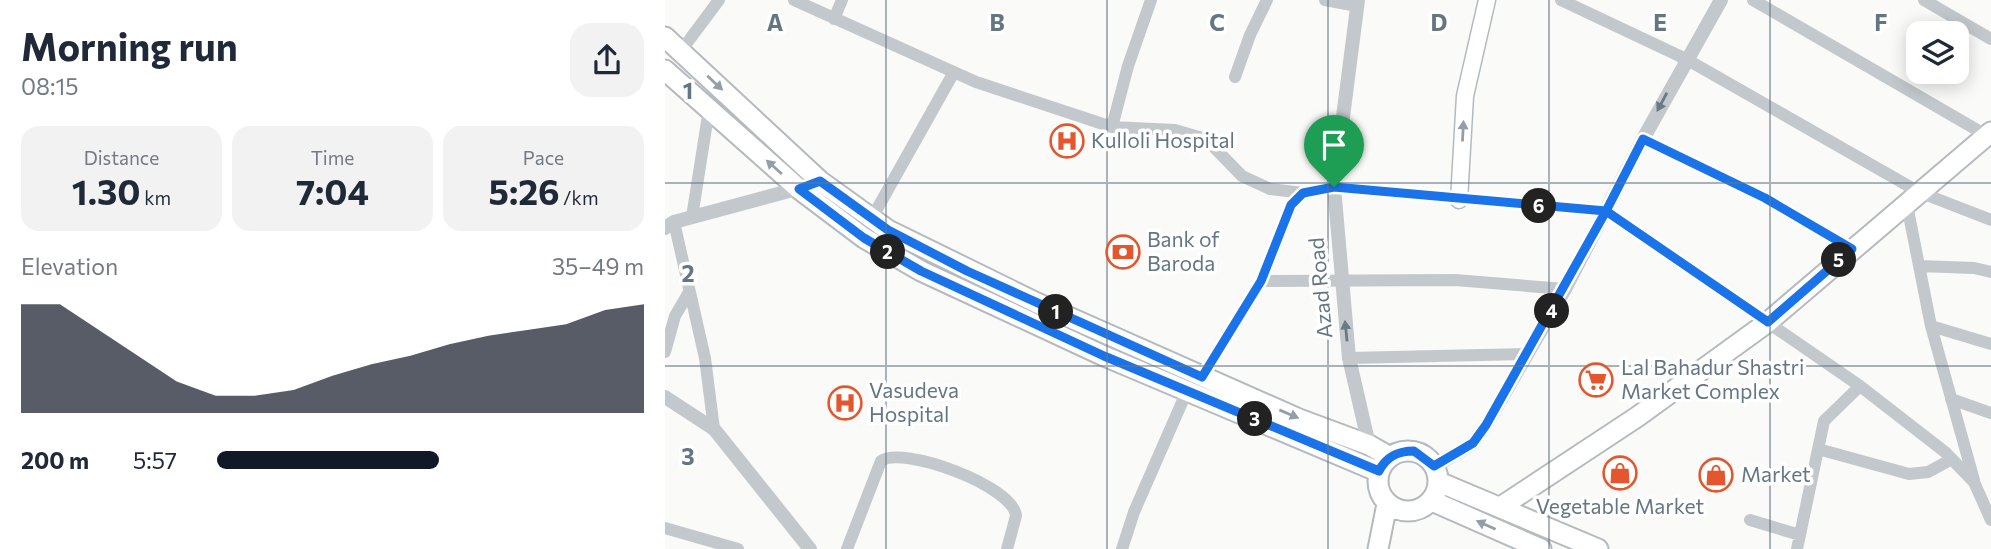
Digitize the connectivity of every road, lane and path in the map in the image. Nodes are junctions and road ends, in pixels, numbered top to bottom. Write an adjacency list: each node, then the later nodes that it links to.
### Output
1 (719, 0): 16 (street)
2 (794, 0): 14 (street)
3 (842, 0): 14 (street)
4 (1151, 0): 22 (street)
5 (1267, 0): 20 (street)
6 (1325, 0): 12 (street)
7 (1487, 0): 30 (main road, one-way to 7)
8 (1561, 0): 17 (street)
9 (1721, 0): 17 (street)
10 (1753, 0): 23 (street)
11 (1923, 0): 13 (street)
12 (1358, 3): 26 (street, Azad Road)
13 (1943, 5): 15 (street)
14 (834, 19): 19 (street)
15 (1991, 39)
16 (671, 46): 25 (main road, one-way to 25)
17 (1686, 59): 24 (street, one-way to 24); 29 (street)
18 (665, 70): 21 (main road)
19 (954, 72): 22 (street); 33 (street)
20 (1235, 77)
21 (709, 108): 27 (main road, one-way to 21); 32 (street)
22 (1112, 127): 28 (street)
23 (1990, 135): 29 (main road)
24 (1643, 139): 31 (street); 36 (street)
25 (820, 181): 27 (street); 33 (main road)
26 (1334, 187): 28 (street); 30 (street); 39 (street, Azad Road)
27 (799, 189): 32 (street); 51 (main road)
28 (1303, 193): 40 (street)
29 (1913, 199): 34 (street); 36 (main road); 37 (street)
30 (1458, 200): 31 (street)
31 (1606, 211): 41 (street); 43 (street)
32 (692, 217): 35 (street)
33 (872, 218): 49 (main road)
34 (1991, 220)
35 (670, 225): 42 (street)
36 (1852, 249): 43 (main road)
37 (1919, 266): 38 (street); 44 (street)
38 (1991, 272)
39 (1341, 279): 40 (street); 41 (street); 48 (street, Azad Road, one-way to 39)
40 (1261, 281): 49 (street)
41 (1565, 289): 47 (street)
42 (689, 292): 46 (street); 55 (street)
43 (1768, 322): 50 (street); 64 (main road)
44 (1931, 326): 45 (street); 53 (street)
45 (1991, 344)
46 (665, 352)
47 (1526, 354): 48 (street); 60 (street)
48 (1349, 358): 56 (street, Azad Road)
49 (1202, 377): 56 (main road, one-way to 56)
50 (1860, 386): 57 (street); 58 (street)
51 (1187, 391): 59 (main road); 73 (street)
52 (665, 397): 55 (street)
53 (1951, 399): 54 (street); 61 (street)
54 (1991, 413)
55 (714, 429): 70 (street)
56 (1369, 445): 59 (main road)
57 (1818, 449): 58 (street); 68 (street)
58 (1952, 459): 61 (street)
59 (1384, 464): 60 (main road); 63 (main road)
60 (1437, 474): 62 (main road); 64 (main road)
61 (1974, 482): 66 (street)
62 (1432, 501): 63 (main road); 75 (main road, one-way to 62)
63 (1387, 504): 74 (main road)
64 (1502, 506): 76 (main road)
65 (1750, 520): 68 (street)
66 (1991, 520)
67 (665, 528): 69 (street)
68 (1800, 535): 77 (street)
69 (738, 549)
70 (810, 549)
71 (847, 549): 72 (street)
72 (1007, 549)
73 (1122, 549)
74 (1378, 549)
75 (1541, 549)
76 (1598, 549)
77 (1797, 549)

